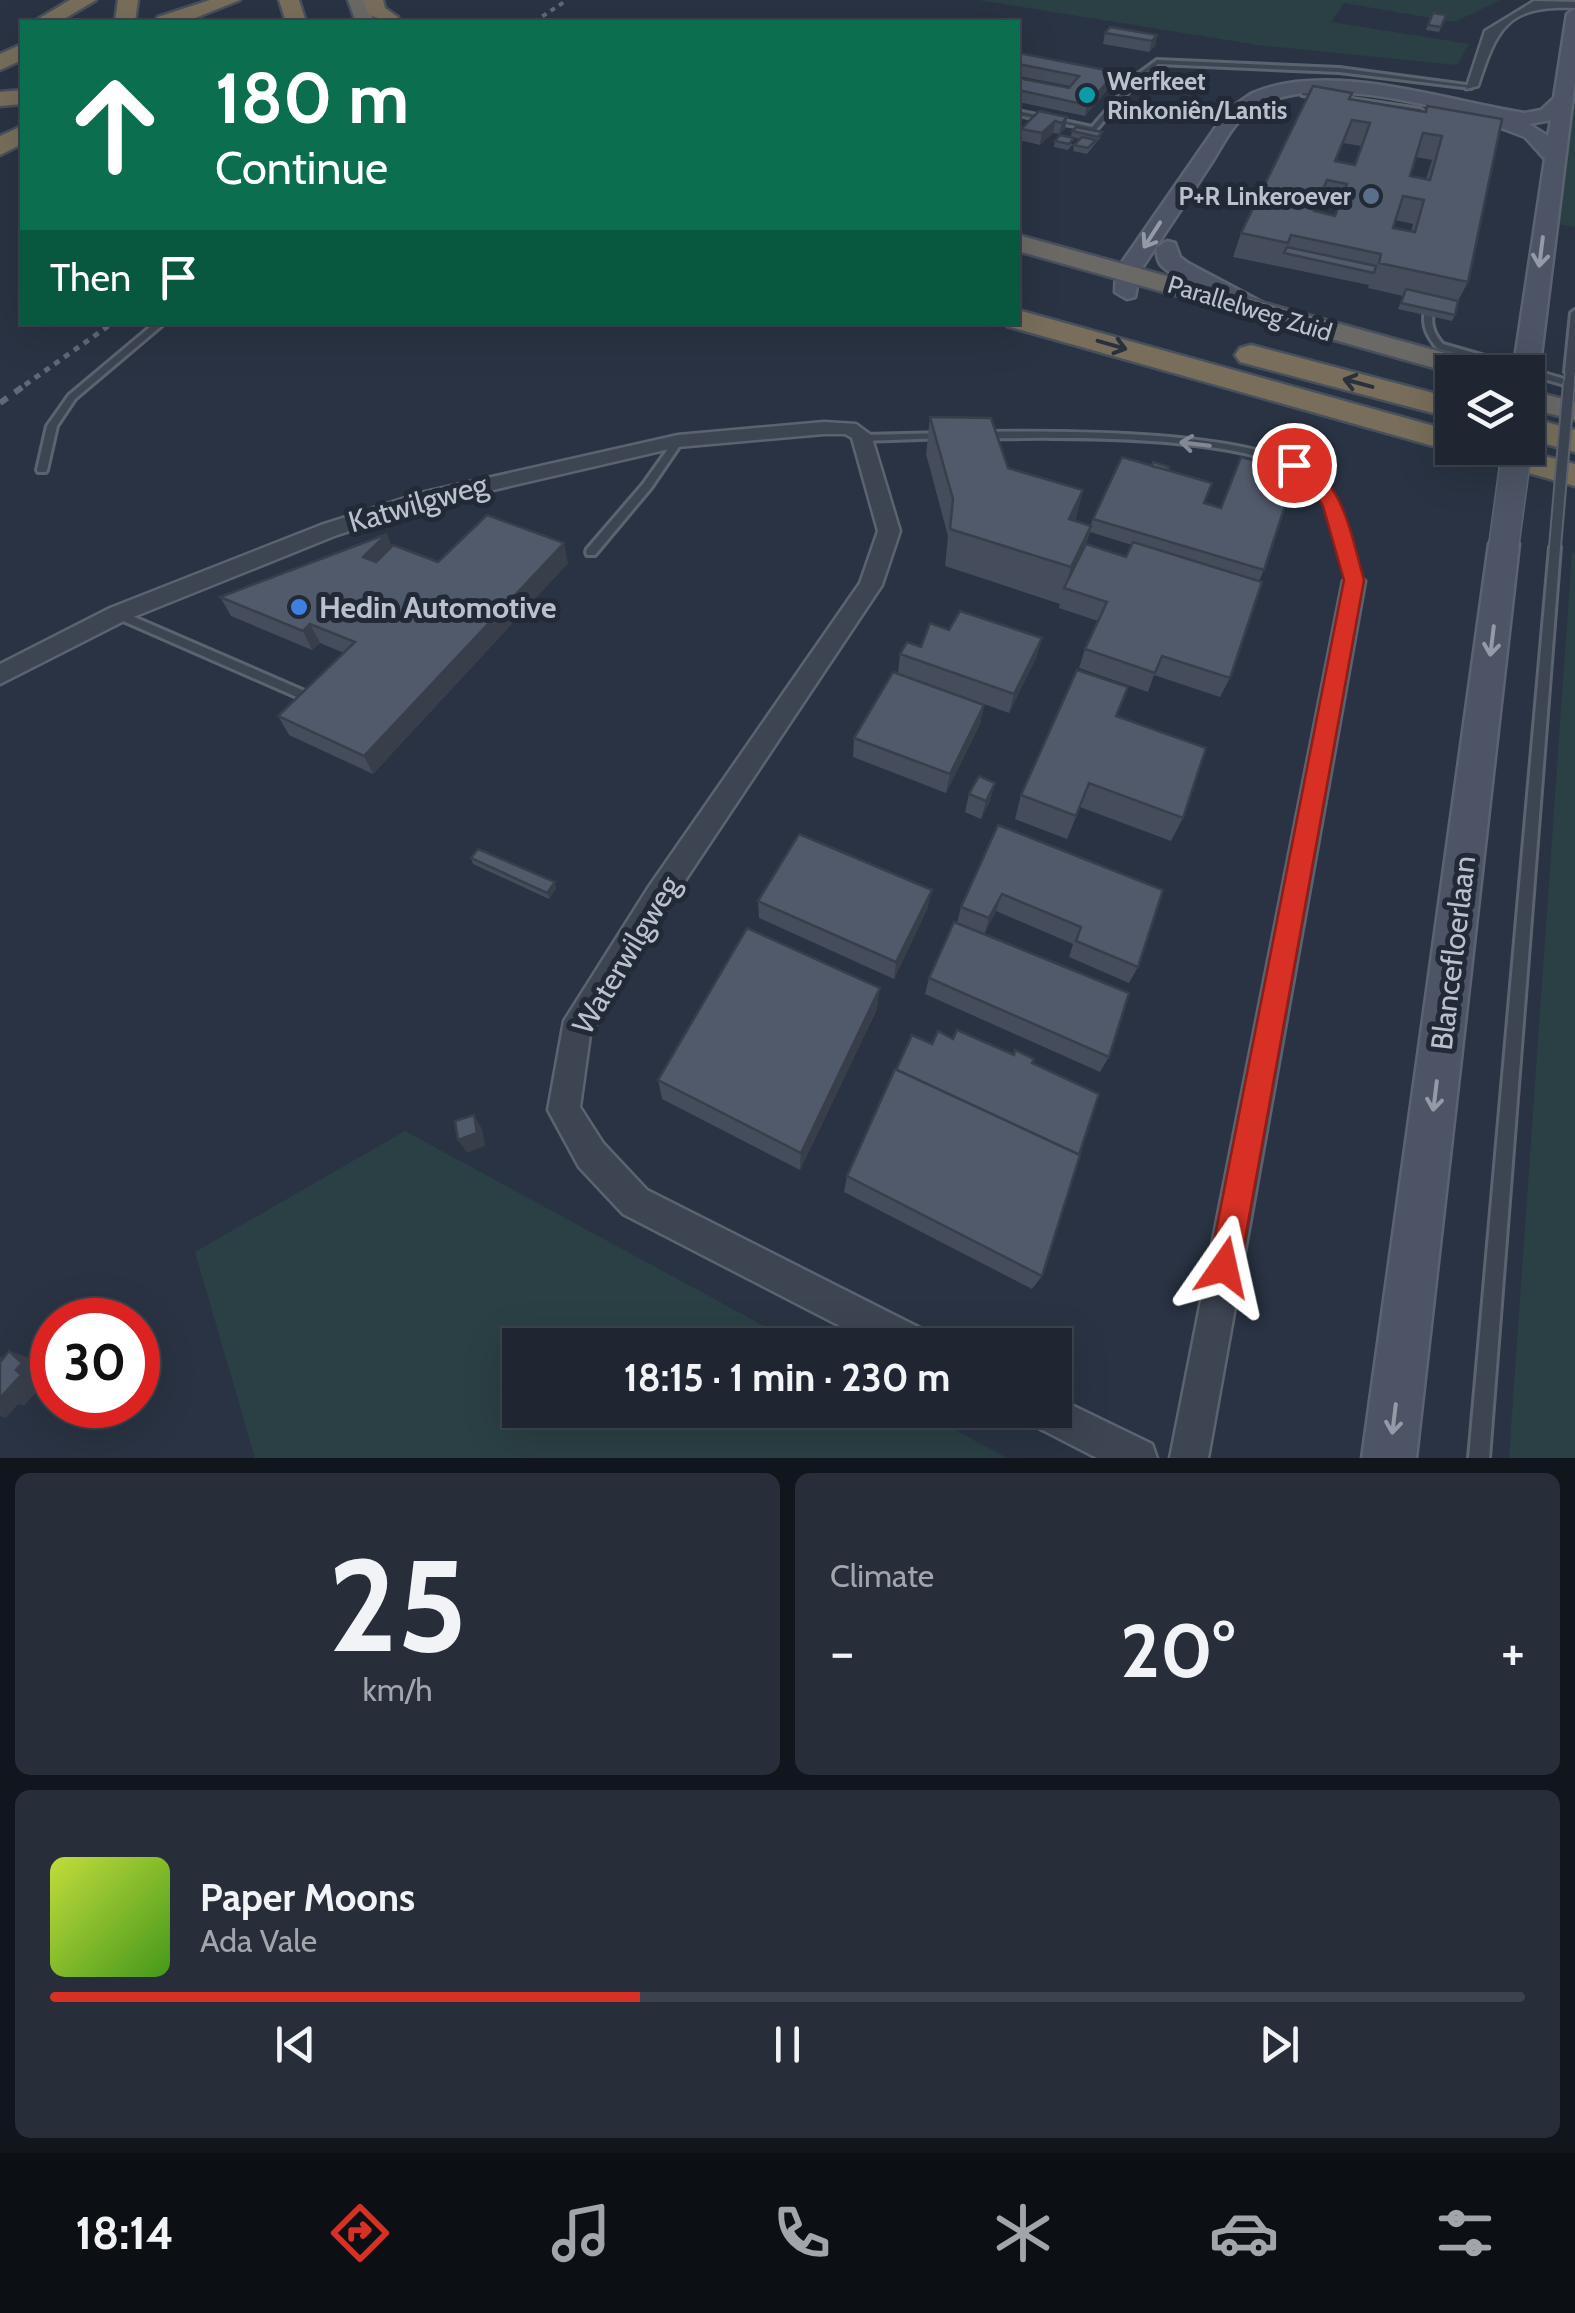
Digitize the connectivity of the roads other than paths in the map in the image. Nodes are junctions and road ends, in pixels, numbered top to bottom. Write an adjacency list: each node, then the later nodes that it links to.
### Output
1 (86, 0): 5 (highway)
2 (117, 0): 6 (highway)
3 (239, 3): 7 (highway); 8 (highway)
4 (1574, 13): 9 (street); 11 (main road)
5 (48, 20)
6 (82, 20)
7 (174, 20)
8 (213, 20)
9 (1471, 86): 12 (lane)
10 (1304, 94): 13 (lane); 14 (main road); 16 (main road)
11 (1562, 102): 14 (main road); 18 (main road, one-way to 18)
12 (1020, 112)
13 (1434, 114)
14 (1553, 156): 26 (main road, one-way to 26)
15 (1020, 243): 18 (highway, Parallelweg Zuid)
16 (1167, 248): 18 (main road); 21 (main road)
17 (1020, 262): 18 (highway, Parallelweg Zuid)
18 (1134, 280): 21 (highway, Parallelweg Zuid); 28 (highway)
19 (1020, 295): 34 (highway, one-way to 19)
20 (1431, 302): 25 (lane)
21 (1260, 311): 27 (highway, Parallelweg Zuid)
22 (1575, 313): 31 (lane)
23 (1020, 320): 40 (highway, one-way to 40)
24 (158, 325): 45 (lane)
25 (1471, 355)
26 (1529, 355)
27 (1435, 359)
28 (1435, 375)
29 (1545, 376): 31 (highway)
30 (1545, 376): 32 (lane)
31 (1573, 384): 57 (lane, bridge)
32 (1575, 384)
33 (1545, 402): 35 (highway)
34 (1435, 404)
35 (1575, 410)
36 (1545, 433): 42 (highway)
37 (975, 435): 48 (lane, one-way to 37)
38 (862, 436): 39 (lane); 41 (street, Katwilgweg); 52 (street, Waterwilgweg)
39 (956, 436)
40 (1435, 437)
41 (678, 441): 47 (lane); 49 (street, Katwilgweg)
42 (1575, 441)
43 (1514, 465): 56 (main road, Blancefloerlaan, one-way to 56, bridge)
44 (1537, 465): 46 (highway)
45 (42, 470)
46 (1575, 475)
47 (592, 552)
48 (1354, 580): 55 (street)
49 (118, 614): 50 (street, Katwilgweg); 51 (lane)
50 (0, 675)
51 (304, 696)
52 (881, 1328)
53 (1072, 1425): 54 (street)
54 (1138, 1458)
55 (1188, 1458)
56 (1389, 1458)
57 (1479, 1458)

